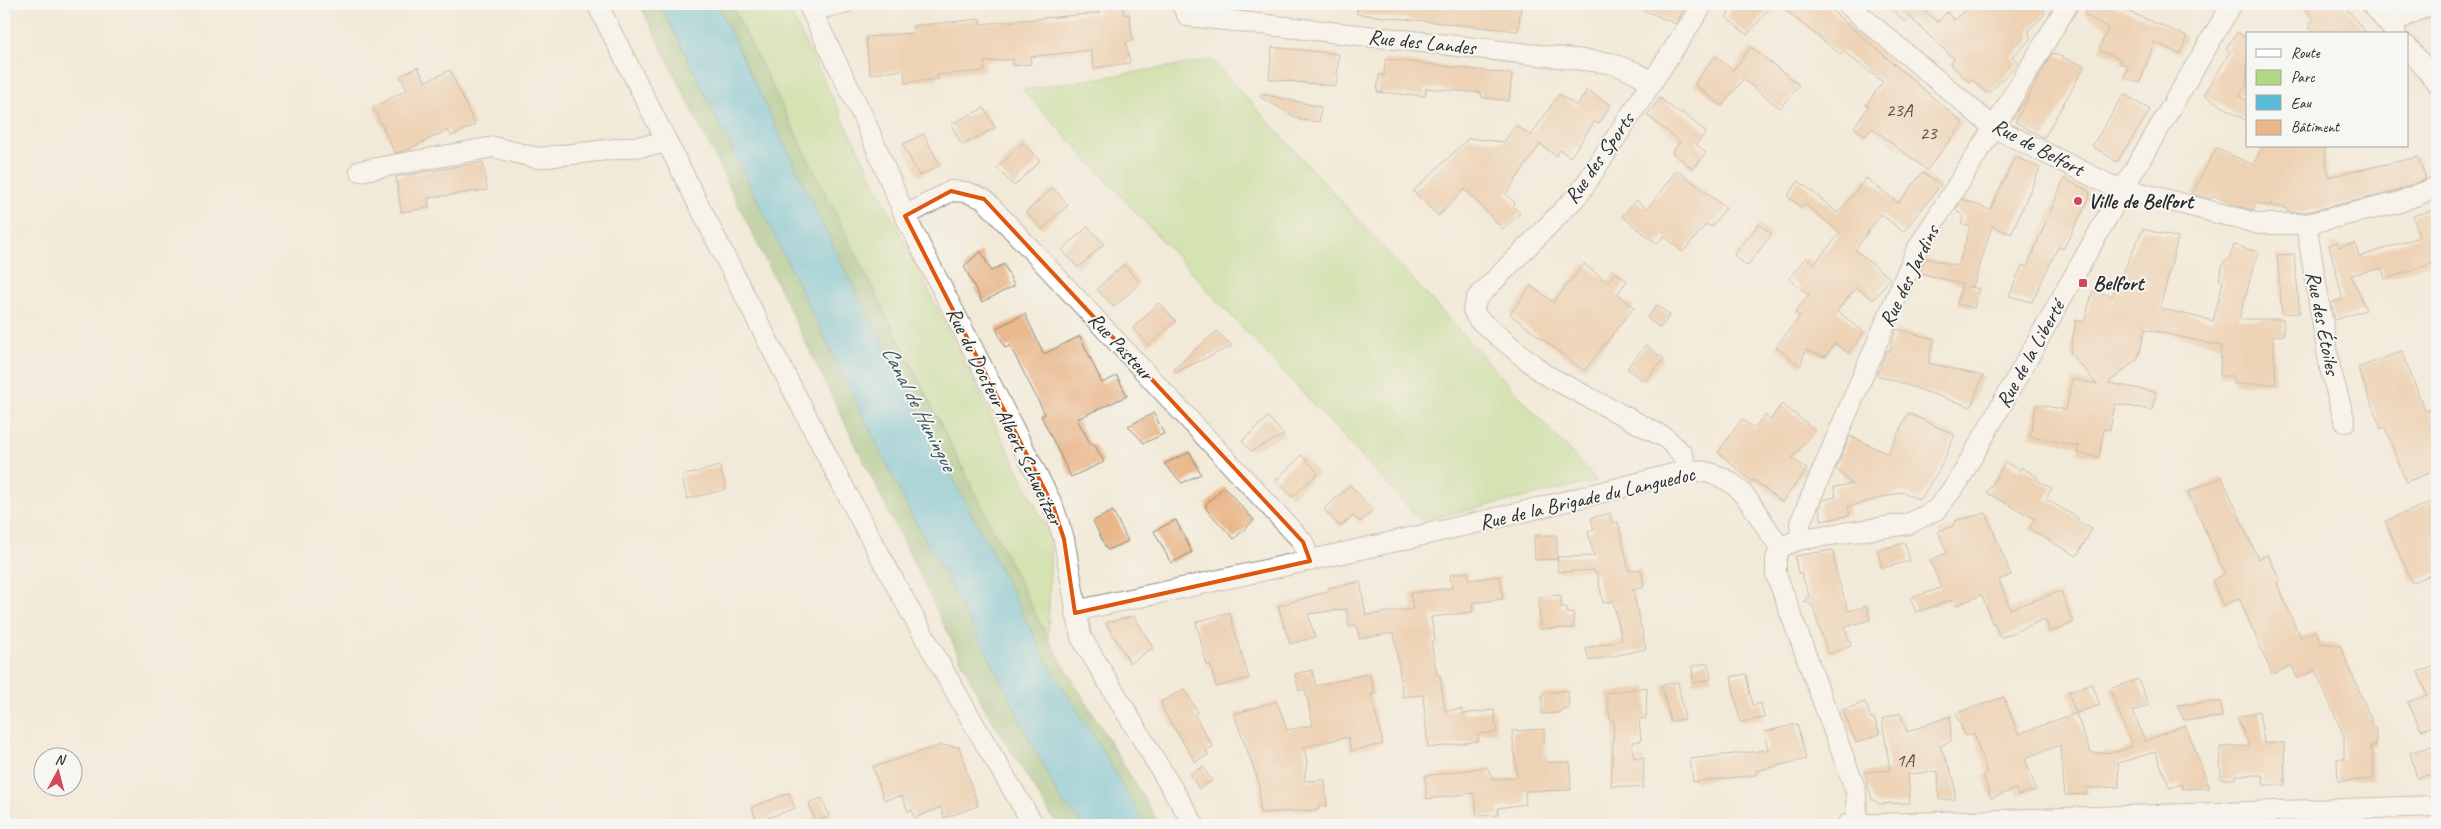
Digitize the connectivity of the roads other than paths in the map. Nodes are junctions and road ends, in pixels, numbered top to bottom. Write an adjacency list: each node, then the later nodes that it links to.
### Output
1 (597, 4): 16 (street)
2 (844, 4): 9 (street)
3 (1703, 4): 13 (street, Rue des Sports)
4 (1847, 4): 15 (street, Rue de Belfort)
5 (2068, 4): 15 (street, Rue des Jardins)
6 (2232, 4): 19 (street, Rue de la Liberté)
7 (2372, 4): 11 (street)
8 (2432, 4): 11 (street)
9 (810, 7): 20 (street, Rue du Docteur Albert Schweitzer)
10 (1185, 10): 13 (street, Rue des Landes)
11 (2393, 29)
12 (2408, 47): 14 (street)
13 (1651, 82): 23 (street, Rue des Sports)
14 (2437, 83)
15 (1993, 127): 19 (street, Rue de Belfort); 24 (street, Rue des Jardins)
16 (668, 143): 17 (street); 30 (street)
17 (360, 171)
18 (2437, 187): 21 (street, Rue de Belfort)
19 (2123, 189): 21 (street, Rue de Belfort); 24 (street, Rue de la Liberté)
20 (905, 216): 26 (street, Rue Pasteur); 27 (street, Rue du Docteur Albert Schweitzer)
21 (2306, 224): 22 (street, Rue des Étoiles)
22 (2345, 422)
23 (1688, 470): 25 (street, Rue de la Brigade du Languedoc); 26 (street, Rue de la Brigade du Languedoc)
24 (1801, 539): 25 (street, Rue de la Liberté)
25 (1780, 547): 33 (street)
26 (1310, 561): 27 (street, Rue de la Brigade du Languedoc)
27 (1075, 613): 31 (street, Rue du Docteur Albert Schweitzer)
28 (2437, 806): 29 (street)
29 (2228, 820): 33 (street)
30 (1034, 825)
31 (1194, 825)
32 (1846, 825): 33 (street)
33 (1856, 825)

